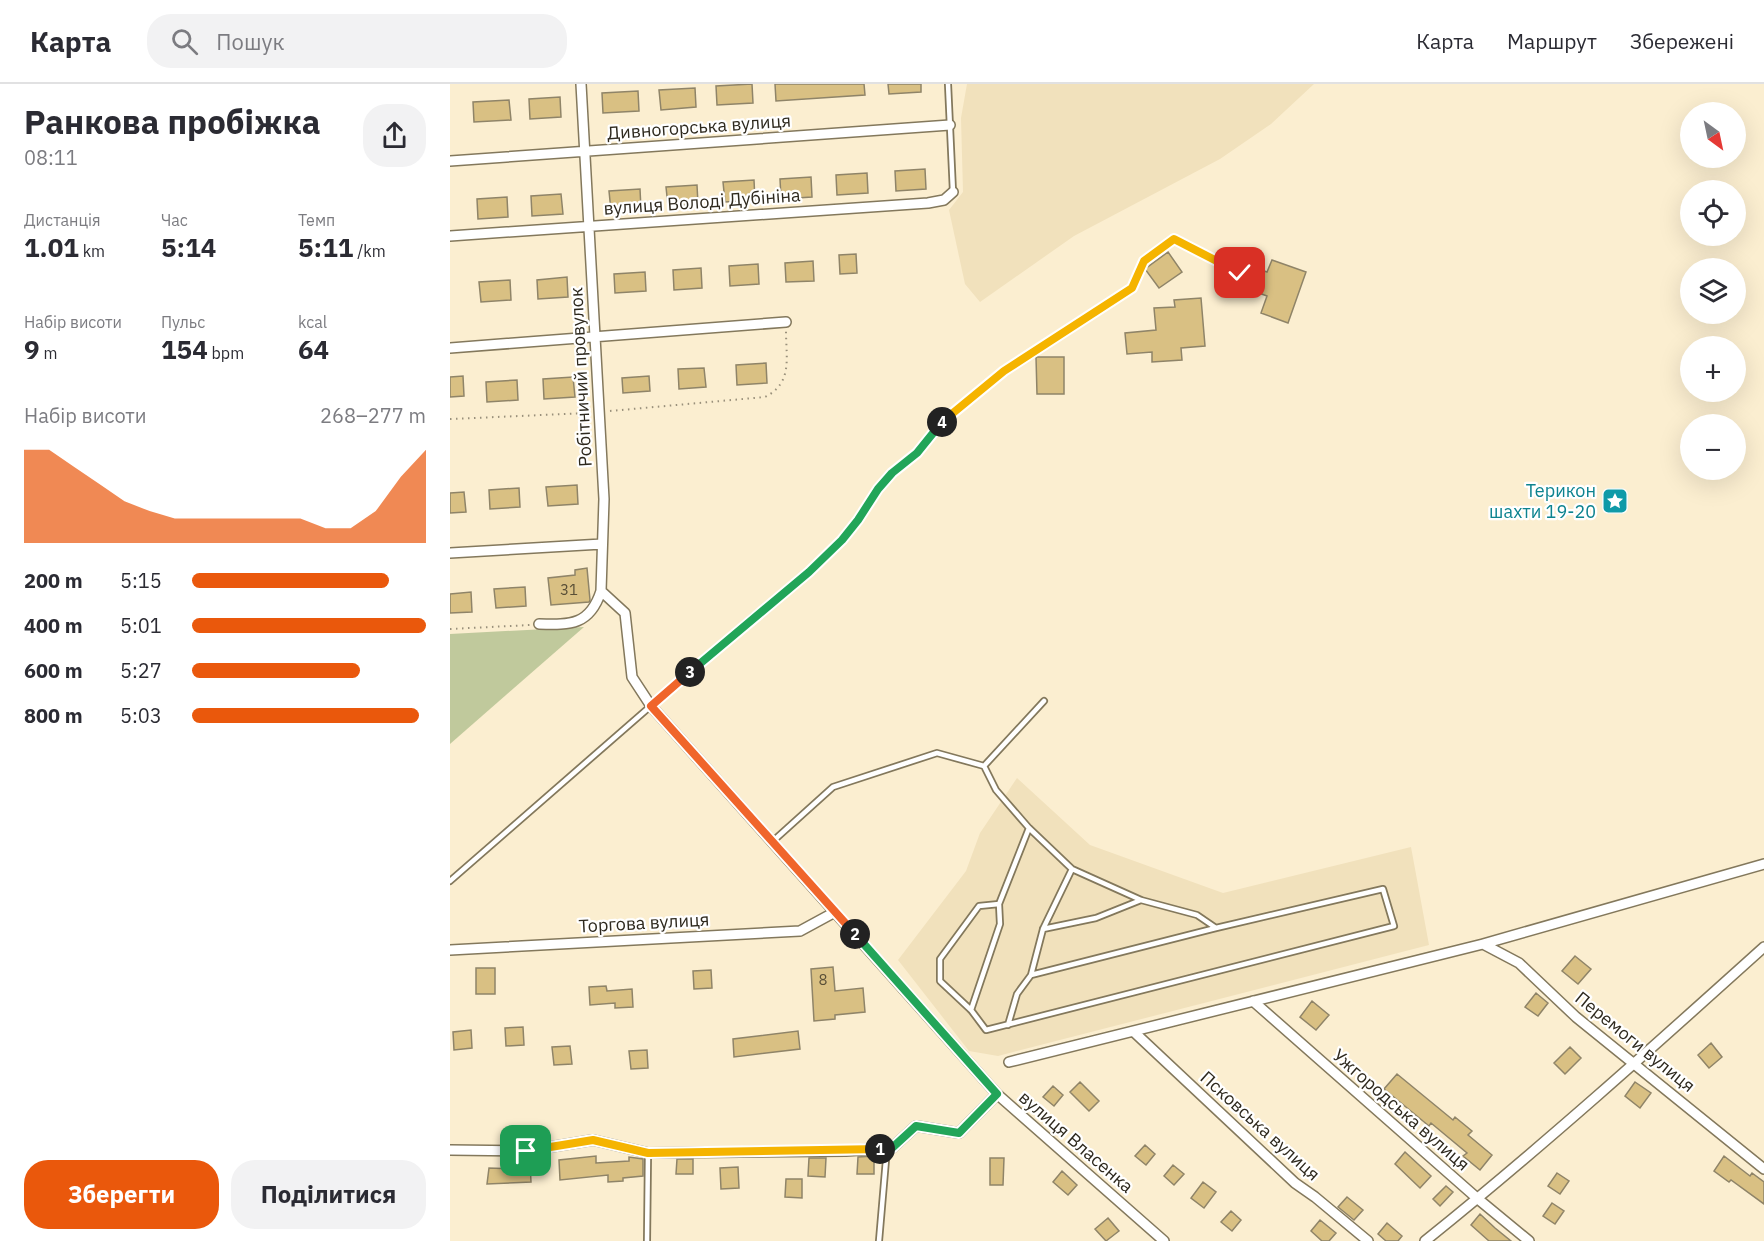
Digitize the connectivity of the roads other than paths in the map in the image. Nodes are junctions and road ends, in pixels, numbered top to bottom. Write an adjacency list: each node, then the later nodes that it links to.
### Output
1 (581, 84): 4 (street, Робітничий провулок)
2 (948, 84): 3 (lane)
3 (950, 124): 4 (street, Дивногорська вулиця); 6 (lane)
4 (584, 152): 5 (street, Дивногорська вулиця); 7 (street, Робітничий провулок)
5 (450, 161)
6 (953, 192): 7 (street, вулиця Володі Дубініна)
7 (589, 226): 8 (street, вулиця Володі Дубініна); 11 (street, Робітничий провулок)
8 (450, 236)
9 (1240, 273): 18 (lane)
10 (786, 322): 11 (street)
11 (595, 336): 12 (street); 13 (street, Робітничий провулок)
12 (450, 348)
13 (602, 544): 14 (street); 15 (street, Робітничий провулок)
14 (450, 553)
15 (601, 591): 16 (street); 18 (street, вулиця Власенка)
16 (539, 624)
17 (1044, 701): 19 (lane)
18 (651, 706): 21 (street, вулиця Власенка); 24 (lane)
19 (984, 766): 20 (lane); 21 (lane)
20 (1029, 828): 23 (lane); 26 (lane)
21 (772, 842): 27 (street, вулиця Власенка)
22 (1764, 864): 30 (street)
23 (1072, 869): 25 (lane); 29 (lane)
24 (450, 881)
25 (1141, 900): 28 (lane); 29 (lane)
26 (999, 904): 35 (lane); 35 (lane)
27 (835, 912): 32 (street, Торгова вулиця); 40 (street, вулиця Власенка)
28 (1216, 928): 33 (lane); 36 (lane)
29 (1043, 929): 33 (lane)
30 (1483, 944): 34 (street); 39 (street, Перемоги вулиця)
31 (1764, 947): 39 (street)
32 (450, 950)
33 (1031, 975): 36 (lane)
34 (1253, 1001): 37 (street); 45 (street, Ужгородська вулиця)
35 (970, 1010): 36 (lane)
36 (1008, 1025)
37 (1133, 1031): 38 (street); 49 (street, Псковська вулиця)
38 (1009, 1062)
39 (1635, 1064): 44 (street, Перемоги вулиця); 45 (street)
40 (997, 1094): 41 (street); 48 (street, вулиця Власенка)
41 (887, 1148): 43 (street); 47 (lane)
42 (450, 1150): 43 (street)
43 (648, 1153): 46 (lane)
44 (1764, 1169)
45 (1478, 1199): 50 (street); 51 (street, Ужгородська вулиця)
46 (647, 1241)
47 (879, 1241)
48 (1164, 1241)
49 (1368, 1241)
50 (1425, 1241)
51 (1529, 1241)

